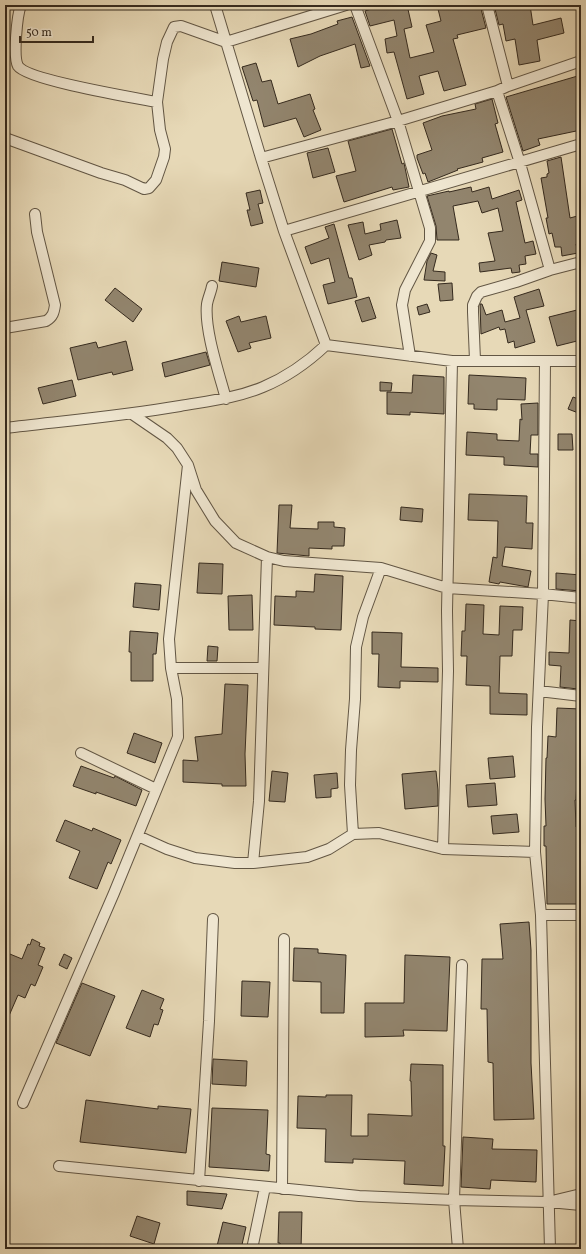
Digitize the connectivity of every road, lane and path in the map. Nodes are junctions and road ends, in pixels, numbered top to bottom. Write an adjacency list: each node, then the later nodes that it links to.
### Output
1 (21, 5): 10 (street)
2 (215, 5): 6 (street)
3 (346, 5): 6 (street)
4 (355, 5): 11 (street)
5 (487, 5): 8 (street)
6 (226, 42): 10 (street); 14 (street)
7 (581, 62): 8 (street)
8 (508, 86): 9 (street)
9 (497, 91): 11 (street); 15 (street)
10 (157, 102): 12 (street)
11 (398, 121): 14 (street); 16 (street)
12 (5, 138)
13 (581, 144): 15 (street)
14 (261, 158): 18 (street)
15 (520, 163): 16 (street); 20 (street)
16 (420, 191): 18 (street); 24 (street)
17 (35, 214): 22 (street)
18 (284, 231): 23 (street)
19 (581, 262): 20 (street)
20 (550, 270): 25 (street)
21 (212, 286): 29 (street)
22 (5, 328)
23 (326, 345): 24 (street); 29 (street)
24 (410, 356): 26 (street)
25 (475, 360): 26 (street); 27 (street)
26 (452, 361): 35 (street)
27 (545, 361): 28 (street); 36 (street)
28 (581, 361)
29 (226, 398): 30 (street)
30 (132, 414): 31 (street); 32 (street)
31 (5, 428)
32 (188, 465): 33 (street); 38 (street)
33 (266, 557): 34 (street); 39 (street)
34 (381, 568): 35 (street); 44 (street)
35 (448, 588): 36 (street); 46 (street)
36 (543, 594): 37 (street); 40 (street)
37 (581, 598)
38 (171, 668): 39 (street); 43 (street)
39 (263, 668): 48 (street)
40 (538, 691): 41 (street); 47 (street)
41 (581, 696)
42 (81, 753): 43 (street)
43 (156, 789): 45 (street)
44 (353, 834): 46 (street); 48 (street)
45 (138, 836): 48 (street); 54 (street)
46 (443, 849): 47 (street)
47 (535, 852): 49 (street)
48 (253, 863)
49 (541, 915): 50 (street); 61 (street)
50 (581, 916)
51 (213, 919): 56 (street)
52 (284, 939): 58 (street)
53 (462, 966): 60 (street)
54 (23, 1103)
55 (59, 1166): 56 (street)
56 (199, 1181): 57 (street)
57 (265, 1187): 58 (street); 63 (street)
58 (282, 1189): 60 (street)
59 (581, 1194): 61 (street)
60 (454, 1200): 61 (street); 64 (street)
61 (549, 1202): 62 (street); 65 (street)
62 (581, 1205)
63 (252, 1249)
64 (458, 1249)
65 (550, 1249)

